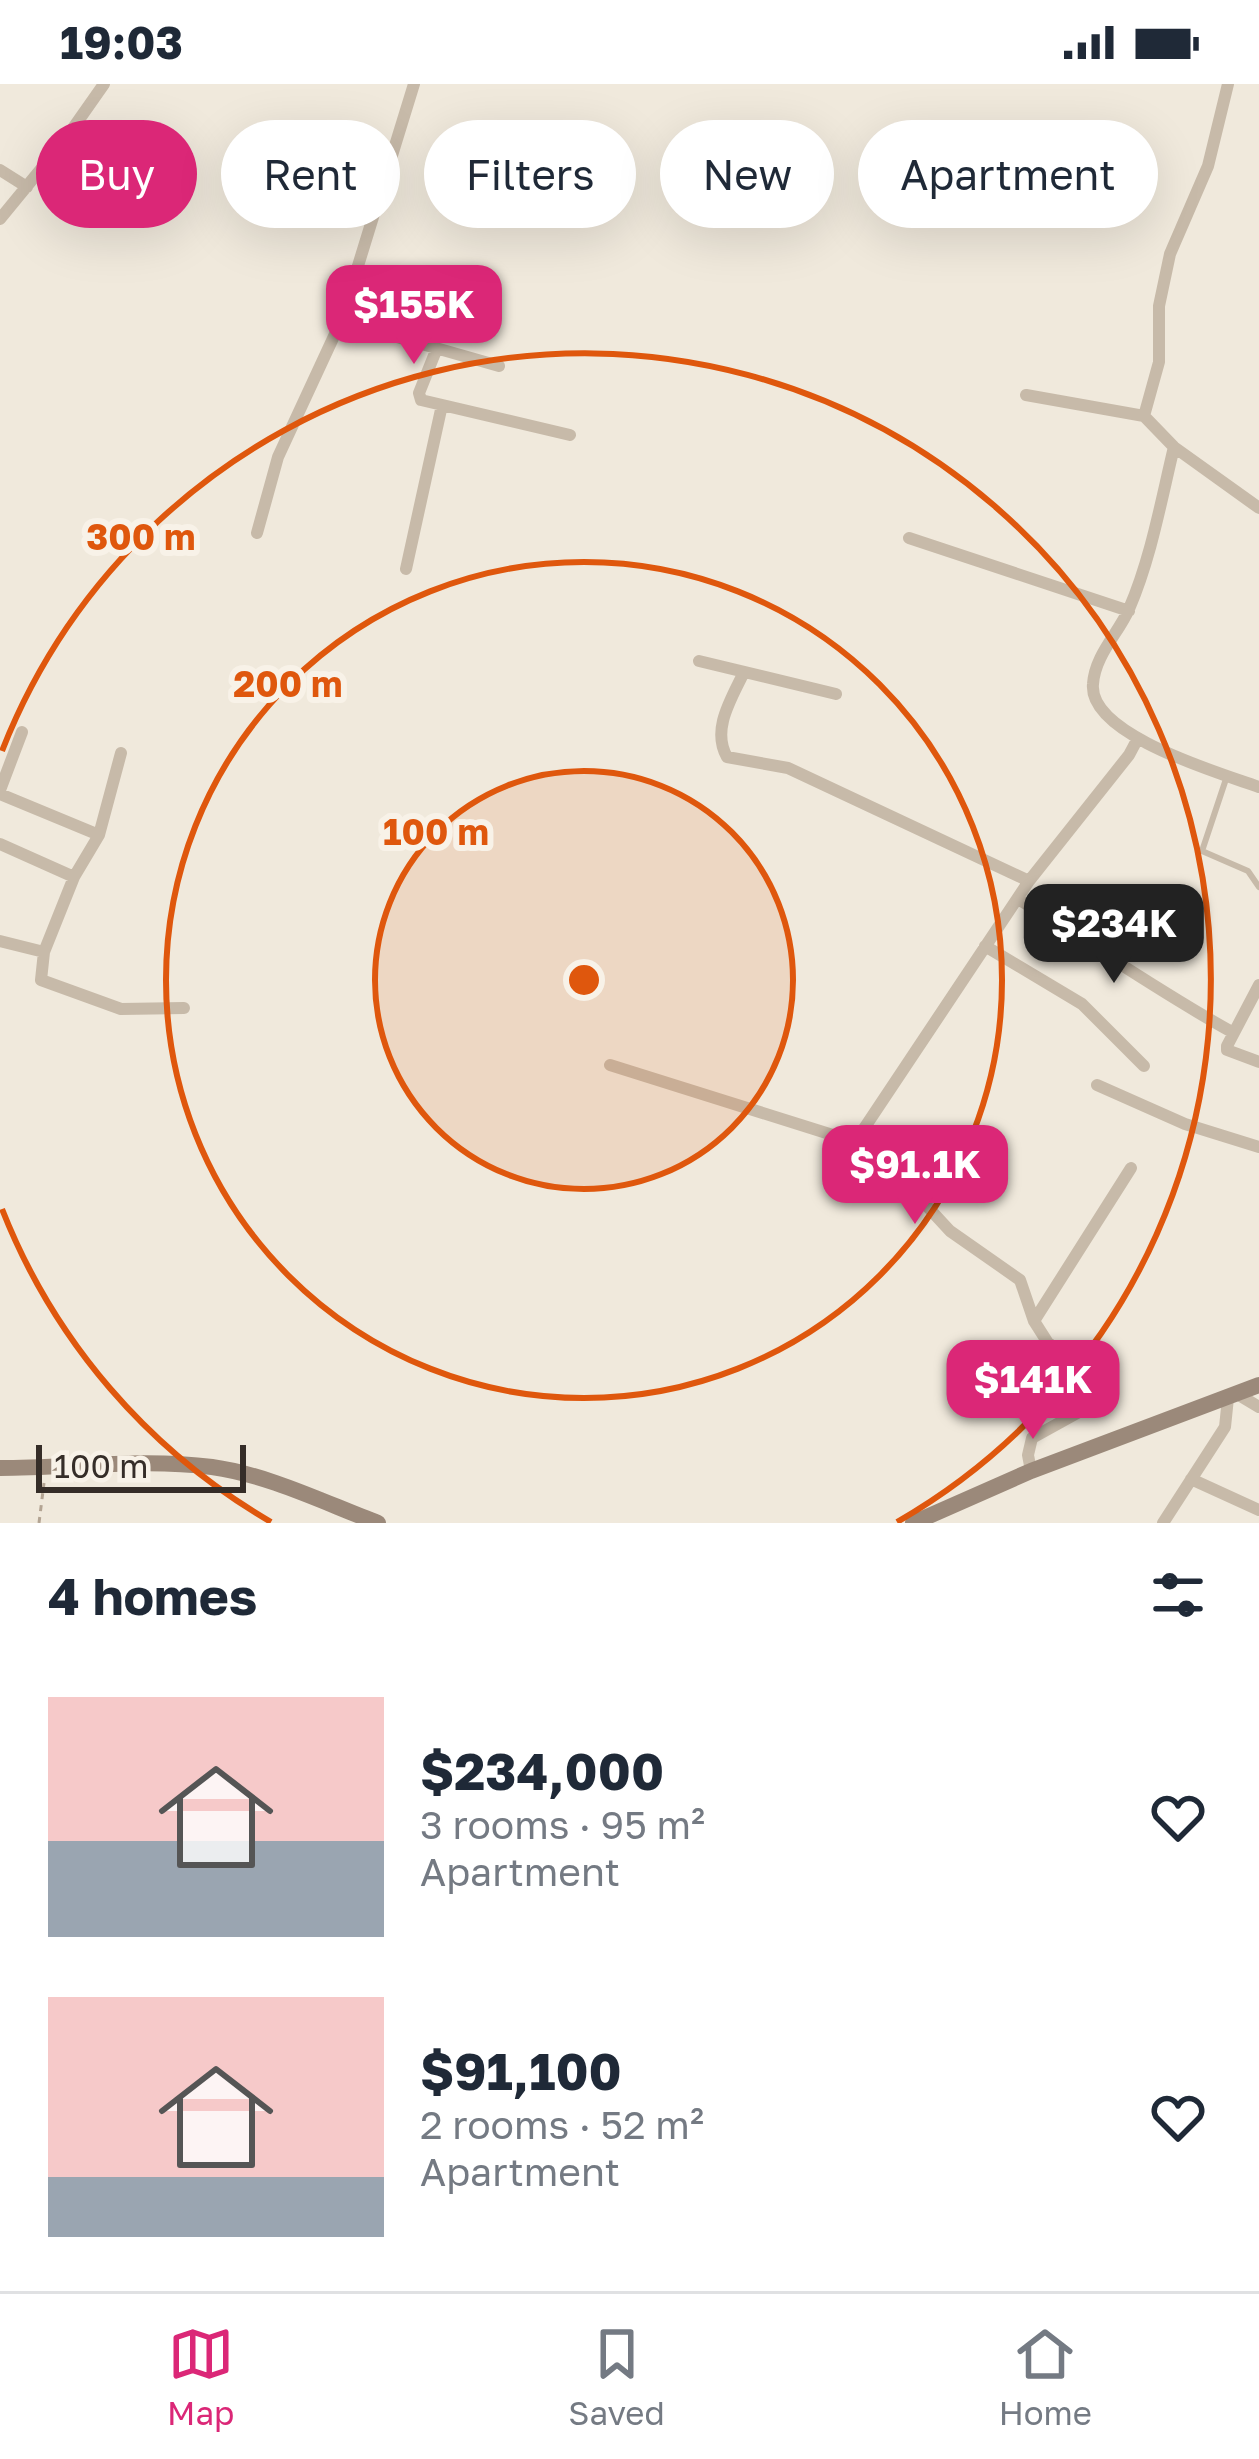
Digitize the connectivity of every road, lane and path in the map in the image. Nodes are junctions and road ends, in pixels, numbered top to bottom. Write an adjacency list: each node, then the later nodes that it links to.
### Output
1 (104, 84): 5 (street)
2 (414, 84): 7 (street)
3 (1228, 84): 12 (street)
4 (0, 170): 5 (street)
5 (27, 187): 6 (street)
6 (0, 219)
7 (341, 321): 8 (street); 16 (street)
8 (437, 348): 9 (street); 11 (street)
9 (499, 366)
10 (1025, 395): 12 (street)
11 (442, 405): 13 (street); 18 (street)
12 (1144, 416): 14 (street)
13 (570, 435)
14 (1174, 447): 15 (street); 19 (street)
15 (1259, 508)
16 (257, 533)
17 (909, 538): 19 (street)
18 (406, 569)
19 (1129, 611): 24 (street)
20 (699, 661): 21 (street)
21 (744, 672): 22 (street); 32 (street)
22 (836, 694)
23 (22, 732): 28 (street)
24 (1137, 740): 26 (street); 32 (street)
25 (121, 753): 29 (street)
26 (1227, 776): 27 (street); 33 (lane)
27 (1259, 788)
28 (0, 792): 29 (street)
29 (99, 835): 31 (street)
30 (0, 844): 31 (street)
31 (74, 877): 37 (street)
32 (1029, 881): 34 (street)
33 (1259, 887)
34 (1018, 899): 36 (street); 40 (street)
35 (0, 940): 37 (street)
36 (985, 946): 43 (street); 45 (street)
37 (44, 952): 39 (street)
38 (1259, 985): 40 (street)
39 (184, 1008)
40 (1232, 1032): 41 (street)
41 (1259, 1062)
42 (610, 1065): 45 (street)
43 (1144, 1066)
44 (1097, 1085): 46 (street)
45 (855, 1142): 48 (street)
46 (1259, 1148)
47 (1131, 1168): 48 (street)
48 (1034, 1321): 54 (street)
49 (1259, 1385): 50 (main road)
50 (1233, 1397): 51 (street); 54 (main road); 55 (street)
51 (1259, 1407)
52 (0, 1468): 53 (main road)
53 (46, 1468): 57 (path); 58 (main road)
54 (1031, 1471): 59 (main road)
55 (1191, 1479): 56 (street); 60 (street)
56 (1259, 1510)
57 (39, 1523)
58 (378, 1523)
59 (913, 1523)
60 (1162, 1523)

